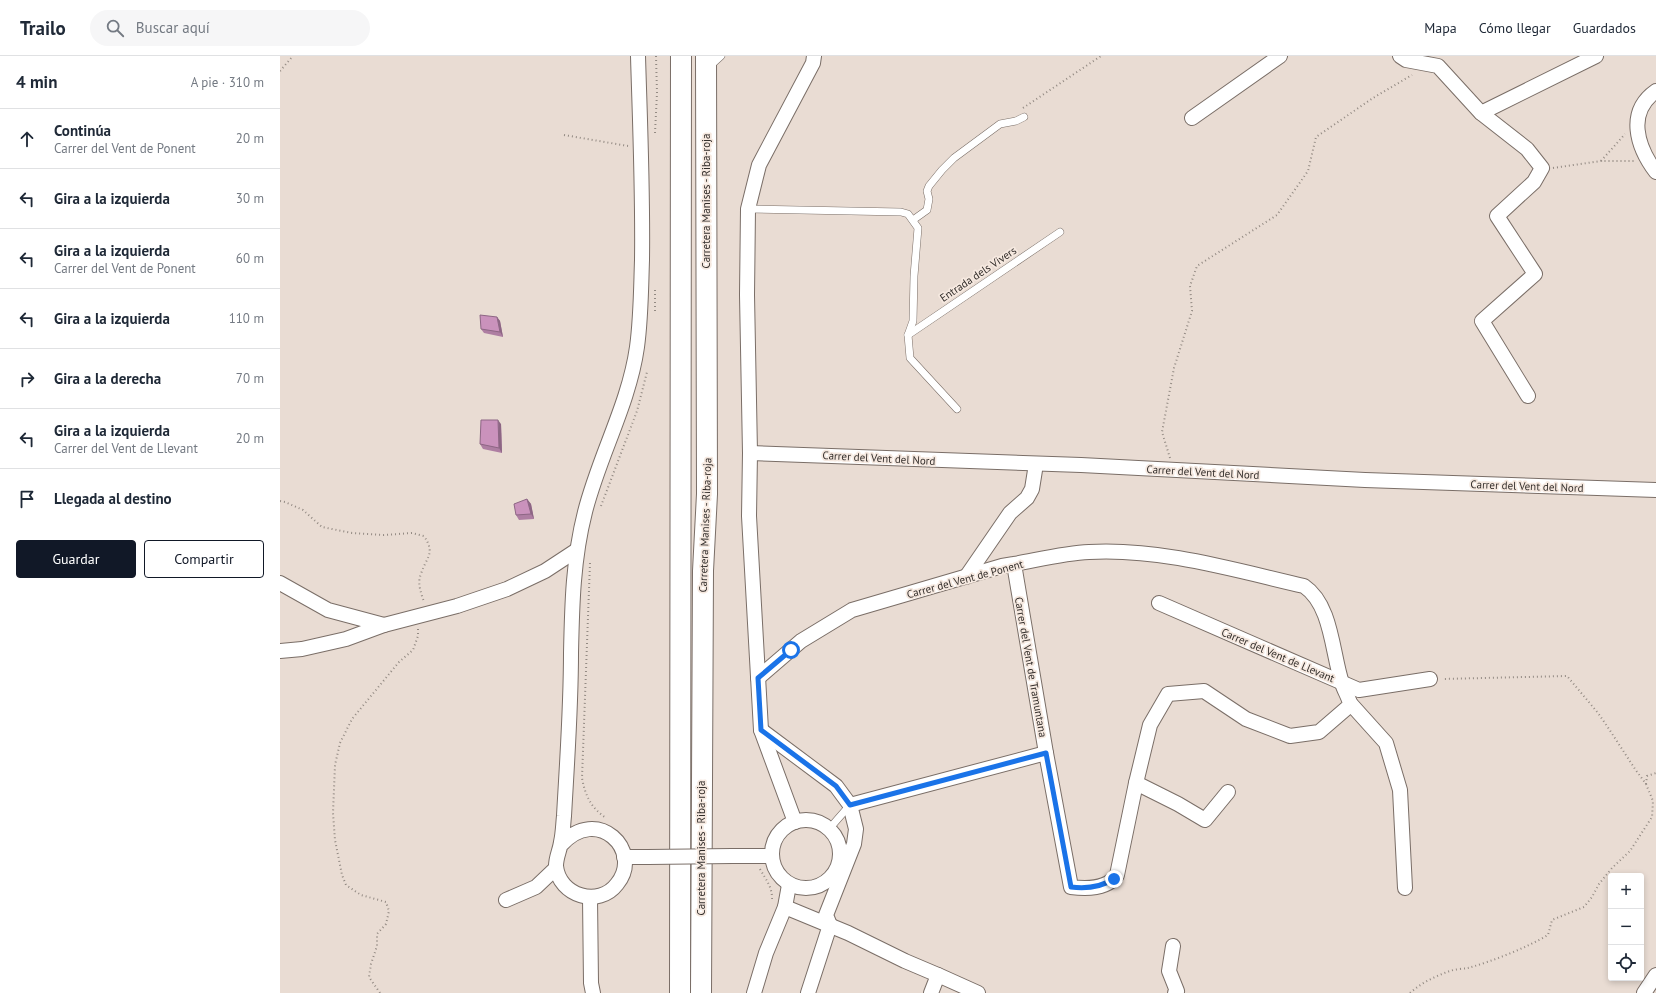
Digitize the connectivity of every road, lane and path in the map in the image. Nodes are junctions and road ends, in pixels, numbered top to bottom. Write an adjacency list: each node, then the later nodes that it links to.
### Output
1 (293, 56): 13 (path)
2 (638, 56): 22 (street)
3 (656, 56): 21 (path)
4 (680, 56): 80 (main road, Carretera Manises - Riba-roja)
5 (721, 56): 11 (lane)
6 (814, 56): 26 (street)
7 (1101, 56): 19 (path)
8 (1280, 56): 17 (street)
9 (1400, 56): 12 (street)
10 (1596, 56): 15 (street)
11 (706, 63): 81 (main road, Carretera Manises - Riba-roja)
12 (1420, 63): 15 (street); 37 (path)
13 (280, 71)
14 (1656, 90): 18 (street)
15 (1481, 113): 25 (street)
16 (1024, 117): 19 (lane)
17 (1192, 118)
18 (1638, 120): 23 (path); 24 (street)
19 (1008, 123): 27 (lane)
20 (564, 135): 22 (path)
21 (654, 138)
22 (640, 147): 41 (street)
23 (1601, 162): 24 (path); 25 (path)
24 (1652, 166)
25 (1542, 168): 33 (street)
26 (748, 209): 27 (lane); 35 (street)
27 (913, 220): 31 (lane)
28 (1060, 232): 31 (lane, Entrada dels Vivers)
29 (655, 284): 30 (path)
30 (654, 316)
31 (908, 335): 34 (lane)
32 (647, 369): 40 (path)
33 (1528, 396)
34 (957, 409)
35 (750, 453): 36 (street, Carrer del Vent del Nord); 50 (street)
36 (1036, 464): 37 (street, Carrer del Vent del Nord); 44 (street)
37 (1174, 470): 38 (street, Carrer del Vent del Nord)
38 (1656, 490)
39 (280, 501): 47 (path)
40 (600, 512)
41 (577, 550): 47 (street); 64 (street)
42 (591, 556): 61 (path)
43 (1014, 564): 44 (street, Carrer del Vent de Ponent); 52 (street, Carrer del Vent de Ponent); 55 (street, Carrer del Vent de Tramuntana)
44 (966, 577): 50 (street, Carrer del Vent de Ponent)
45 (280, 583): 48 (street)
46 (1159, 603): 52 (street, Carrer del Vent de Llevant)
47 (424, 614): 48 (street); 78 (path)
48 (384, 625): 49 (street)
49 (280, 651)
50 (758, 678): 54 (street)
51 (1430, 679): 52 (street); 58 (path)
52 (1342, 682): 53 (street, Carrer del Vent de Llevant)
53 (1350, 703): 57 (street); 70 (street)
54 (761, 730): 60 (street); 62 (street)
55 (1046, 753): 57 (street, Carrer del Vent de Tramuntana); 60 (street)
56 (1656, 773): 58 (path)
57 (1136, 783): 59 (street)
58 (1646, 784): 87 (path)
59 (1228, 792)
60 (850, 805): 63 (lane); 74 (street)
61 (609, 820)
62 (795, 822): 63 (street); 65 (street)
63 (829, 829): 69 (street)
64 (561, 845): 66 (street); 68 (street)
65 (771, 856): 66 (street, bridge); 69 (street)
66 (624, 857): 71 (street)
67 (758, 865): 73 (path)
68 (556, 868): 71 (street); 72 (street)
69 (789, 885): 73 (street)
70 (1405, 888)
71 (590, 898): 79 (street)
72 (506, 900)
73 (778, 905): 74 (street); 82 (street)
74 (830, 925): 76 (street); 83 (street)
75 (1173, 946): 86 (street)
76 (938, 975): 84 (street); 85 (street)
77 (1656, 975): 88 (street)
78 (380, 993)
79 (593, 993)
80 (680, 993)
81 (701, 993)
82 (754, 993)
83 (808, 993)
84 (932, 993)
85 (978, 993)
86 (1175, 993)
87 (1410, 993)
88 (1644, 993)

